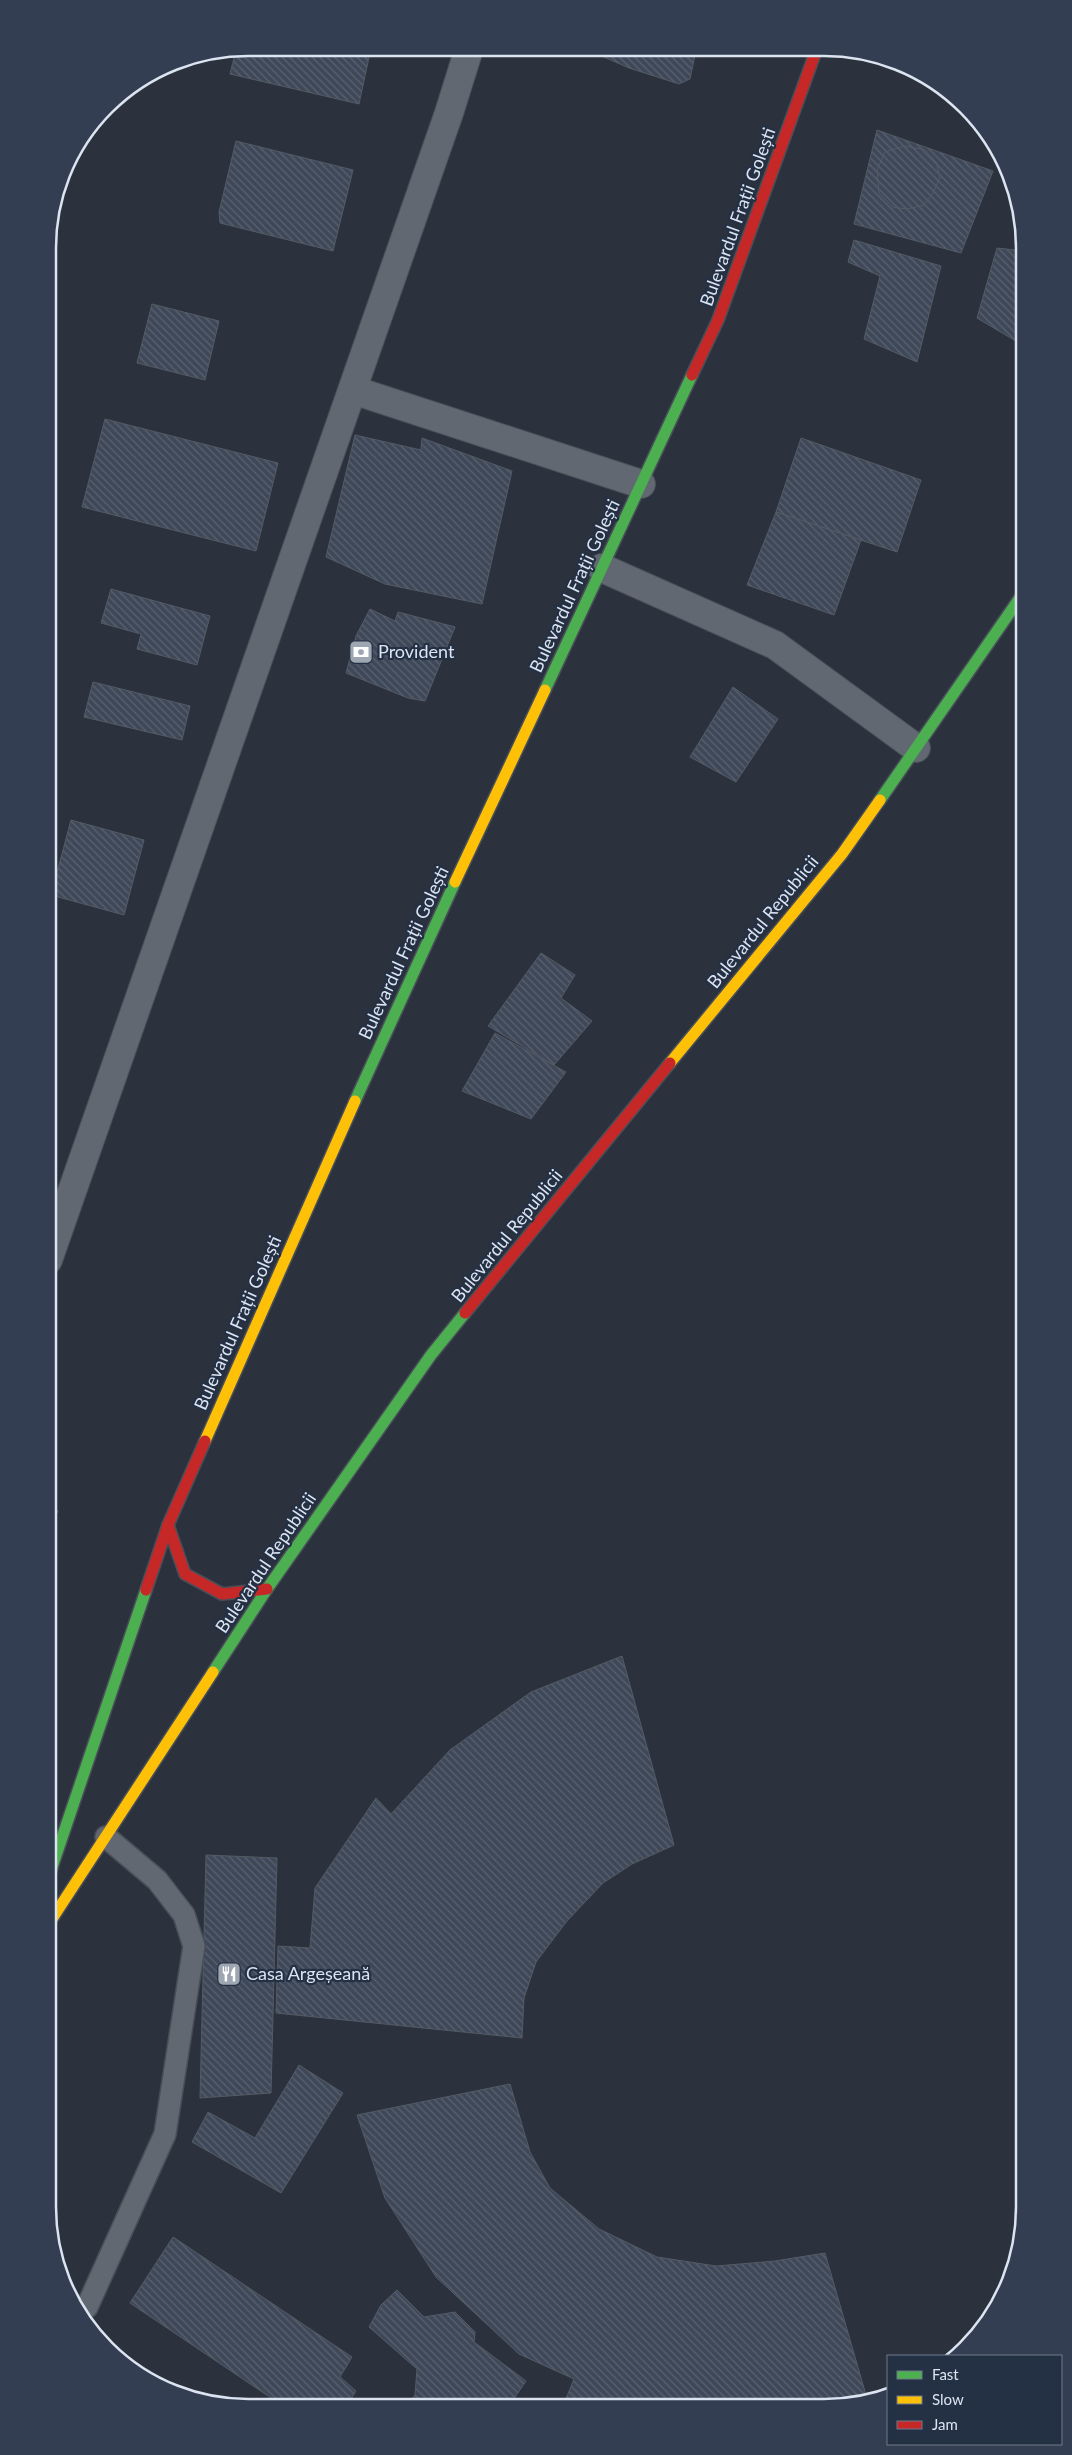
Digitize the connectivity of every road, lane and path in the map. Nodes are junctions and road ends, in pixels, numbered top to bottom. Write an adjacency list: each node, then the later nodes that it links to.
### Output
1 (467, 56): 3 (street)
2 (814, 56): 4 (main road, Bulevardul Frații Golești)
3 (352, 390): 4 (street); 8 (street)
4 (641, 484): 5 (main road, Bulevardul Frații Golești)
5 (602, 568): 7 (street); 9 (main road, Bulevardul Frații Golești)
6 (1016, 604): 7 (main road, Bulevardul Republicii)
7 (916, 748): 10 (main road, Bulevardul Republicii)
8 (56, 1237)
9 (168, 1525): 10 (main road); 12 (main road, Bulevardul Frații Golești)
10 (267, 1590): 11 (main road, Bulevardul Republicii)
11 (106, 1837): 13 (main road, Bulevardul Republicii); 14 (lane)
12 (56, 1856)
13 (56, 1913)
14 (87, 2307)

